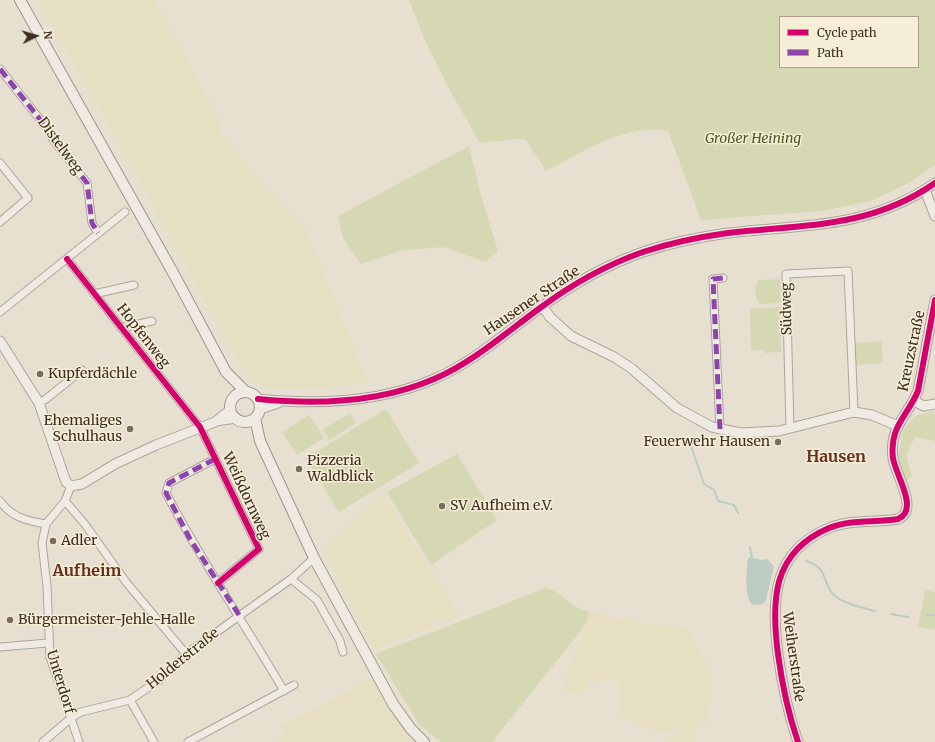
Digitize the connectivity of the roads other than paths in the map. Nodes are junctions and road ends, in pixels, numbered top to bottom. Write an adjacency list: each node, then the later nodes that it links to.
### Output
1 (20, 0): 21 (main road)
2 (0, 69): 9 (street, Distelweg)
3 (0, 163): 8 (street)
4 (935, 184): 5 (street, Hausener Straße)
5 (925, 190): 7 (street); 15 (street, Hausener Straße)
6 (126, 212): 9 (street)
7 (935, 216)
8 (0, 222)
9 (98, 233): 10 (street)
10 (67, 259): 13 (street, Hopfenweg); 16 (street)
11 (723, 278): 33 (street)
12 (134, 285): 13 (street, Hopfenweg)
13 (94, 294): 18 (street, Hopfenweg)
14 (935, 300): 24 (street, Kreuzstraße)
15 (542, 306): 27 (street, Hausener Straße); 33 (street)
16 (0, 312)
17 (152, 321): 18 (street, Hopfenweg)
18 (121, 328): 31 (street, Hopfenweg)
19 (0, 341): 25 (street)
20 (82, 370): 25 (street)
21 (226, 372): 22 (main road); 23 (main road)
22 (246, 392): 23 (main road); 27 (main road)
23 (232, 398): 29 (main road)
24 (914, 401): 26 (street); 30 (street, Kreuzstraße)
25 (40, 403): 36 (street)
26 (935, 404)
27 (258, 409): 29 (main road); 34 (main road)
28 (854, 412): 30 (street); 32 (street); 32 (street, Südweg)
29 (237, 417): 31 (street); 34 (main road)
30 (898, 426): 57 (street, Weiherstraße)
31 (200, 427): 35 (street, Weißdornweg); 36 (street)
32 (790, 428): 33 (street)
33 (720, 429)
34 (260, 441): 40 (main road)
35 (215, 459): 42 (street, Weißdornweg); 42 (street)
36 (72, 486): 38 (street, Unterdorf)
37 (0, 501): 39 (street)
38 (65, 501): 39 (street, Unterdorf); 47 (street)
39 (46, 524): 44 (street, Unterdorf)
40 (314, 558): 41 (street, Holderstraße); 56 (main road)
41 (291, 580): 43 (street, Holderstraße); 46 (street)
42 (218, 583): 43 (street)
43 (239, 615): 47 (street, Holderstraße); 49 (street)
44 (48, 643): 45 (street); 51 (street, Unterdorf)
45 (0, 647)
46 (343, 652)
47 (186, 654): 50 (street, Holderstraße)
48 (294, 685): 49 (street)
49 (284, 691): 55 (street)
50 (130, 700): 51 (street, Holderstraße); 54 (street)
51 (71, 718): 52 (street, Holderstraße); 53 (street, Unterdorf)
52 (43, 742)
53 (80, 742)
54 (154, 742)
55 (188, 742)
56 (424, 742)
57 (798, 742)

